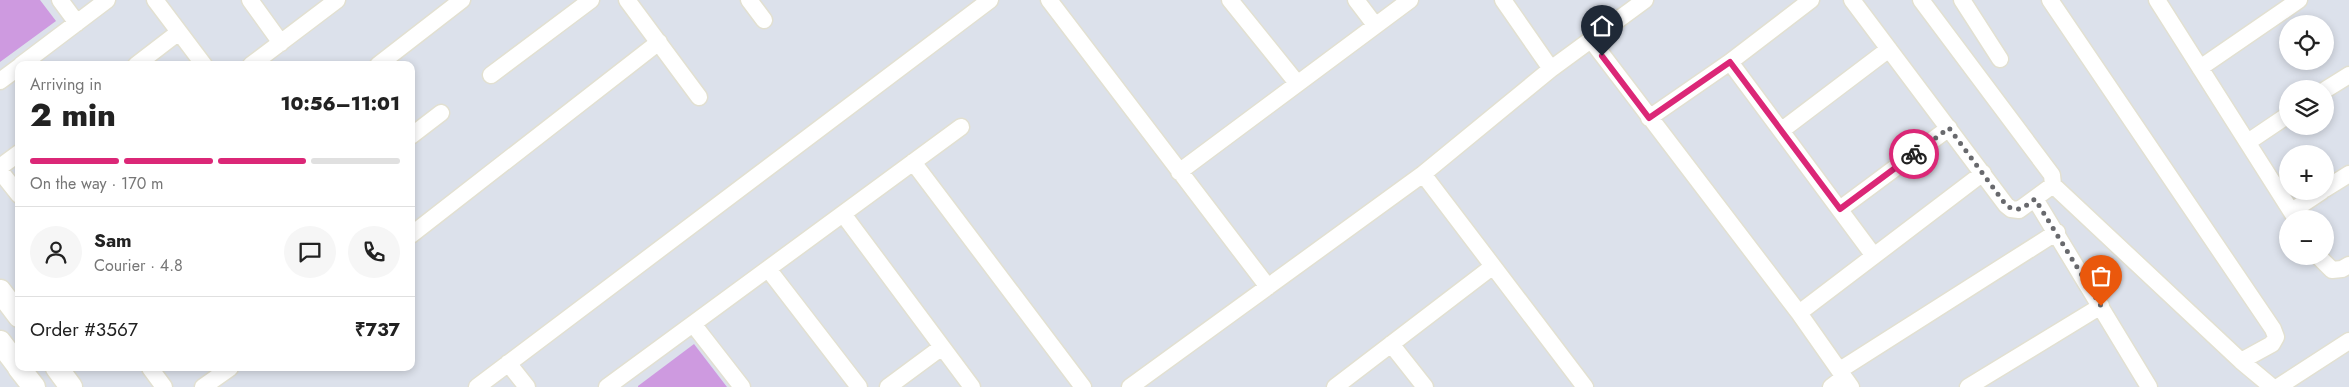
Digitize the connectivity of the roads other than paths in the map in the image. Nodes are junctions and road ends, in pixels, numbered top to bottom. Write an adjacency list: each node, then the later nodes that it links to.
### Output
1 (60, 0): 25 (street)
2 (107, 0): 25 (street)
3 (155, 0): 27 (street)
4 (250, 0): 30 (street)
5 (337, 0): 30 (street)
6 (462, 0): 37 (street)
7 (591, 0): 43 (street)
8 (627, 0): 29 (street)
9 (749, 0): 24 (street)
10 (990, 0): 91 (street)
11 (1049, 0): 59 (street)
12 (1230, 0): 45 (street)
13 (1356, 0): 26 (street)
14 (1410, 0): 26 (street)
15 (1503, 0): 40 (street)
16 (1645, 0): 28 (street)
17 (1811, 0): 38 (street)
18 (1852, 0): 31 (street)
19 (1921, 0): 64 (street)
20 (1962, 0): 32 (street)
21 (2050, 0): 89 (street)
22 (2157, 0): 39 (street)
23 (2299, 0): 39 (street)
24 (764, 20)
25 (77, 23): 33 (street)
26 (1375, 26): 45 (street)
27 (179, 32): 34 (street); 35 (street)
28 (1591, 40): 40 (street); 49 (street)
29 (659, 42): 47 (street); 72 (street)
30 (281, 43): 36 (street)
31 (1889, 49): 52 (street); 53 (street)
32 (2000, 60)
33 (27, 61)
34 (141, 61)
35 (201, 61)
36 (256, 61)
37 (383, 61)
38 (1730, 62): 49 (street); 53 (street)
39 (2200, 68): 55 (street)
40 (1551, 69): 61 (street)
41 (15, 70): 44 (street)
42 (2349, 74): 46 (street)
43 (491, 75)
44 (0, 81)
45 (1297, 83): 59 (street)
46 (2334, 84)
47 (699, 97)
48 (441, 113): 54 (street)
49 (1649, 118): 83 (street)
50 (2279, 121): 55 (street)
51 (961, 127): 57 (street)
52 (1949, 128): 60 (street); 68 (street)
53 (1782, 130): 68 (street)
54 (415, 133)
55 (2248, 142): 69 (street)
56 (15, 156): 58 (street)
57 (913, 162): 71 (street); 109 (street)
58 (0, 169): 65 (street)
59 (1179, 172): 79 (street)
60 (1982, 173): 66 (street); 74 (street)
61 (1422, 174): 77 (street); 79 (street)
62 (2349, 174): 63 (street)
63 (2334, 184)
64 (2053, 185): 66 (street); 89 (street)
65 (15, 190)
66 (2035, 199): 73 (street)
67 (2312, 200): 70 (street)
68 (1840, 209): 74 (street)
69 (2291, 210)
70 (2300, 210)
71 (843, 214): 78 (street); 88 (street)
72 (415, 232)
73 (2057, 232): 81 (street); 96 (street)
74 (1874, 256): 83 (street)
75 (2327, 265): 76 (street)
76 (2349, 265)
77 (1492, 267): 87 (street); 113 (street)
78 (768, 269): 84 (street); 106 (street)
79 (1268, 287): 110 (street)
80 (0, 291): 82 (street)
81 (2101, 306): 98 (street); 115 (street)
82 (15, 311)
83 (1800, 313): 96 (street)
84 (693, 324): 97 (street); 105 (street)
85 (2349, 341): 117 (street)
86 (0, 342): 90 (street)
87 (1391, 344): 111 (street); 112 (street)
88 (942, 347): 107 (street); 108 (street)
89 (2241, 361): 116 (street)
90 (15, 362)
91 (508, 363): 103 (street); 104 (street)
92 (22, 371): 99 (street)
93 (59, 371): 100 (street)
94 (152, 371): 101 (street)
95 (226, 371): 102 (street)
96 (1845, 378): 114 (street)
97 (615, 384)
98 (2144, 385)
99 (34, 387)
100 (71, 387)
101 (164, 387)
102 (203, 387)
103 (477, 387)
104 (527, 387)
105 (742, 387)
106 (859, 387)
107 (888, 387)
108 (972, 387)
109 (1083, 387)
110 (1130, 387)
111 (1335, 387)
112 (1425, 387)
113 (1585, 387)
114 (1831, 387)
115 (1968, 387)
116 (2272, 387)
117 (2278, 387)

